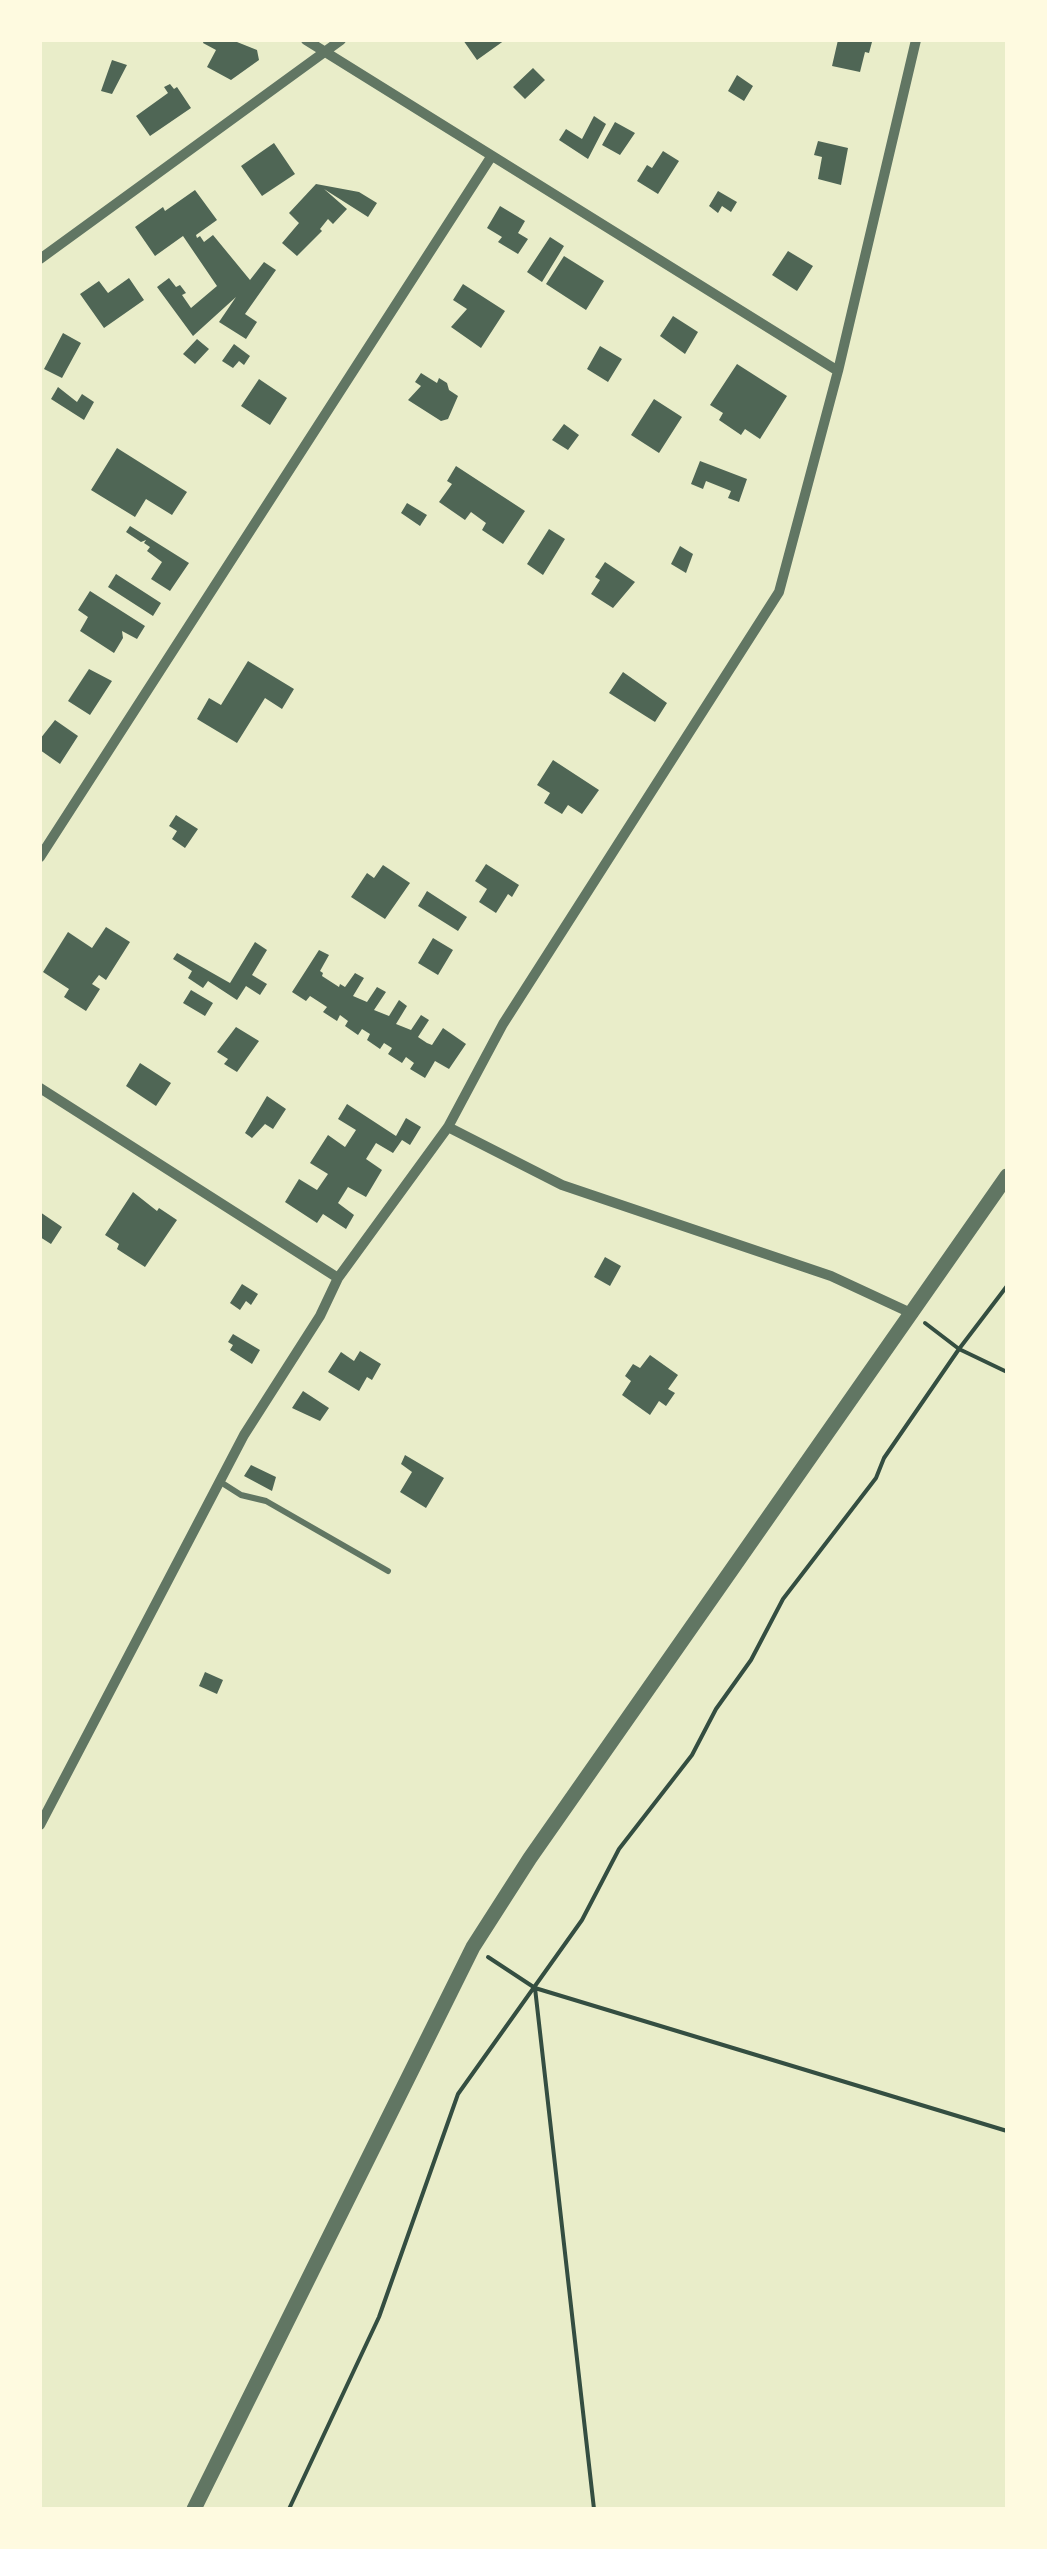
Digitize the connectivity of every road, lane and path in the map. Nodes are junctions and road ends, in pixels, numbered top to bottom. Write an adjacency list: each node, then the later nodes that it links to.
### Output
1 (306, 40): 4 (street)
2 (342, 40): 4 (street)
3 (916, 40): 7 (street)
4 (325, 52): 5 (street); 6 (street)
5 (492, 157): 7 (street); 8 (street)
6 (40, 259)
7 (838, 371): 10 (street)
8 (40, 858)
9 (40, 1088): 12 (street)
10 (448, 1127): 12 (street); 14 (street)
11 (1007, 1176): 14 (street)
12 (338, 1278): 17 (street)
13 (1007, 1286): 15 (path)
14 (913, 1314): 15 (path); 20 (street)
15 (958, 1349): 16 (path); 21 (path)
16 (1007, 1372)
17 (220, 1481): 18 (lane); 19 (street)
18 (388, 1571)
19 (40, 1825)
20 (473, 1947): 21 (path); 23 (street)
21 (535, 1988): 22 (path); 24 (path); 25 (path)
22 (1007, 2131)
23 (194, 2509)
24 (289, 2509)
25 (594, 2509)

